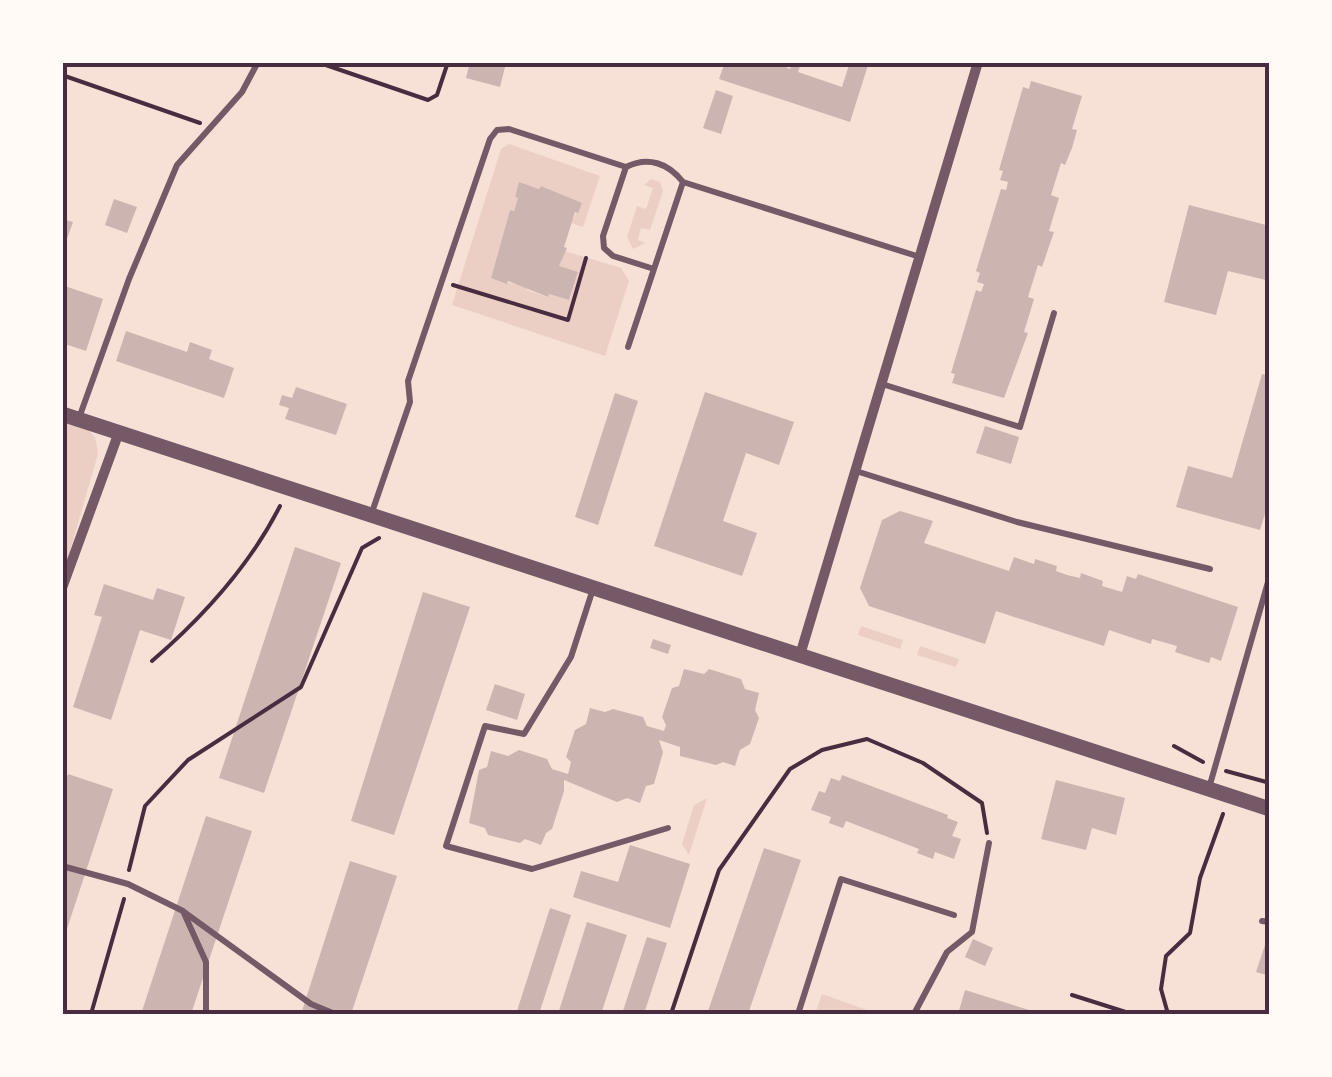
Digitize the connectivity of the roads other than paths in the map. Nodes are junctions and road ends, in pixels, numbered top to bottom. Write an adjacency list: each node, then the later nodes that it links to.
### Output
1 (258, 62): 10 (lane)
2 (978, 62): 5 (street)
3 (626, 167): 4 (lane); 6 (lane); 13 (lane)
4 (683, 182): 5 (lane); 6 (lane)
5 (921, 258): 9 (street)
6 (654, 269): 8 (lane)
7 (1054, 313): 9 (lane)
8 (628, 347)
9 (882, 384): 12 (street)
10 (70, 416): 11 (street)
11 (119, 432): 13 (street); 16 (street)
12 (856, 471): 14 (lane); 18 (street)
13 (371, 515): 17 (street)
14 (1210, 569)
15 (1270, 575): 19 (lane)
16 (62, 588)
17 (593, 588): 18 (street); 21 (lane)
18 (800, 655): 19 (street)
19 (1208, 789): 20 (street)
20 (1270, 808)
21 (668, 828)
22 (989, 842): 29 (lane)
23 (62, 866): 24 (lane)
24 (183, 911): 26 (lane); 27 (lane)
25 (954, 915): 28 (lane)
26 (206, 1014)
27 (335, 1014)
28 (798, 1014)
29 (914, 1014)

